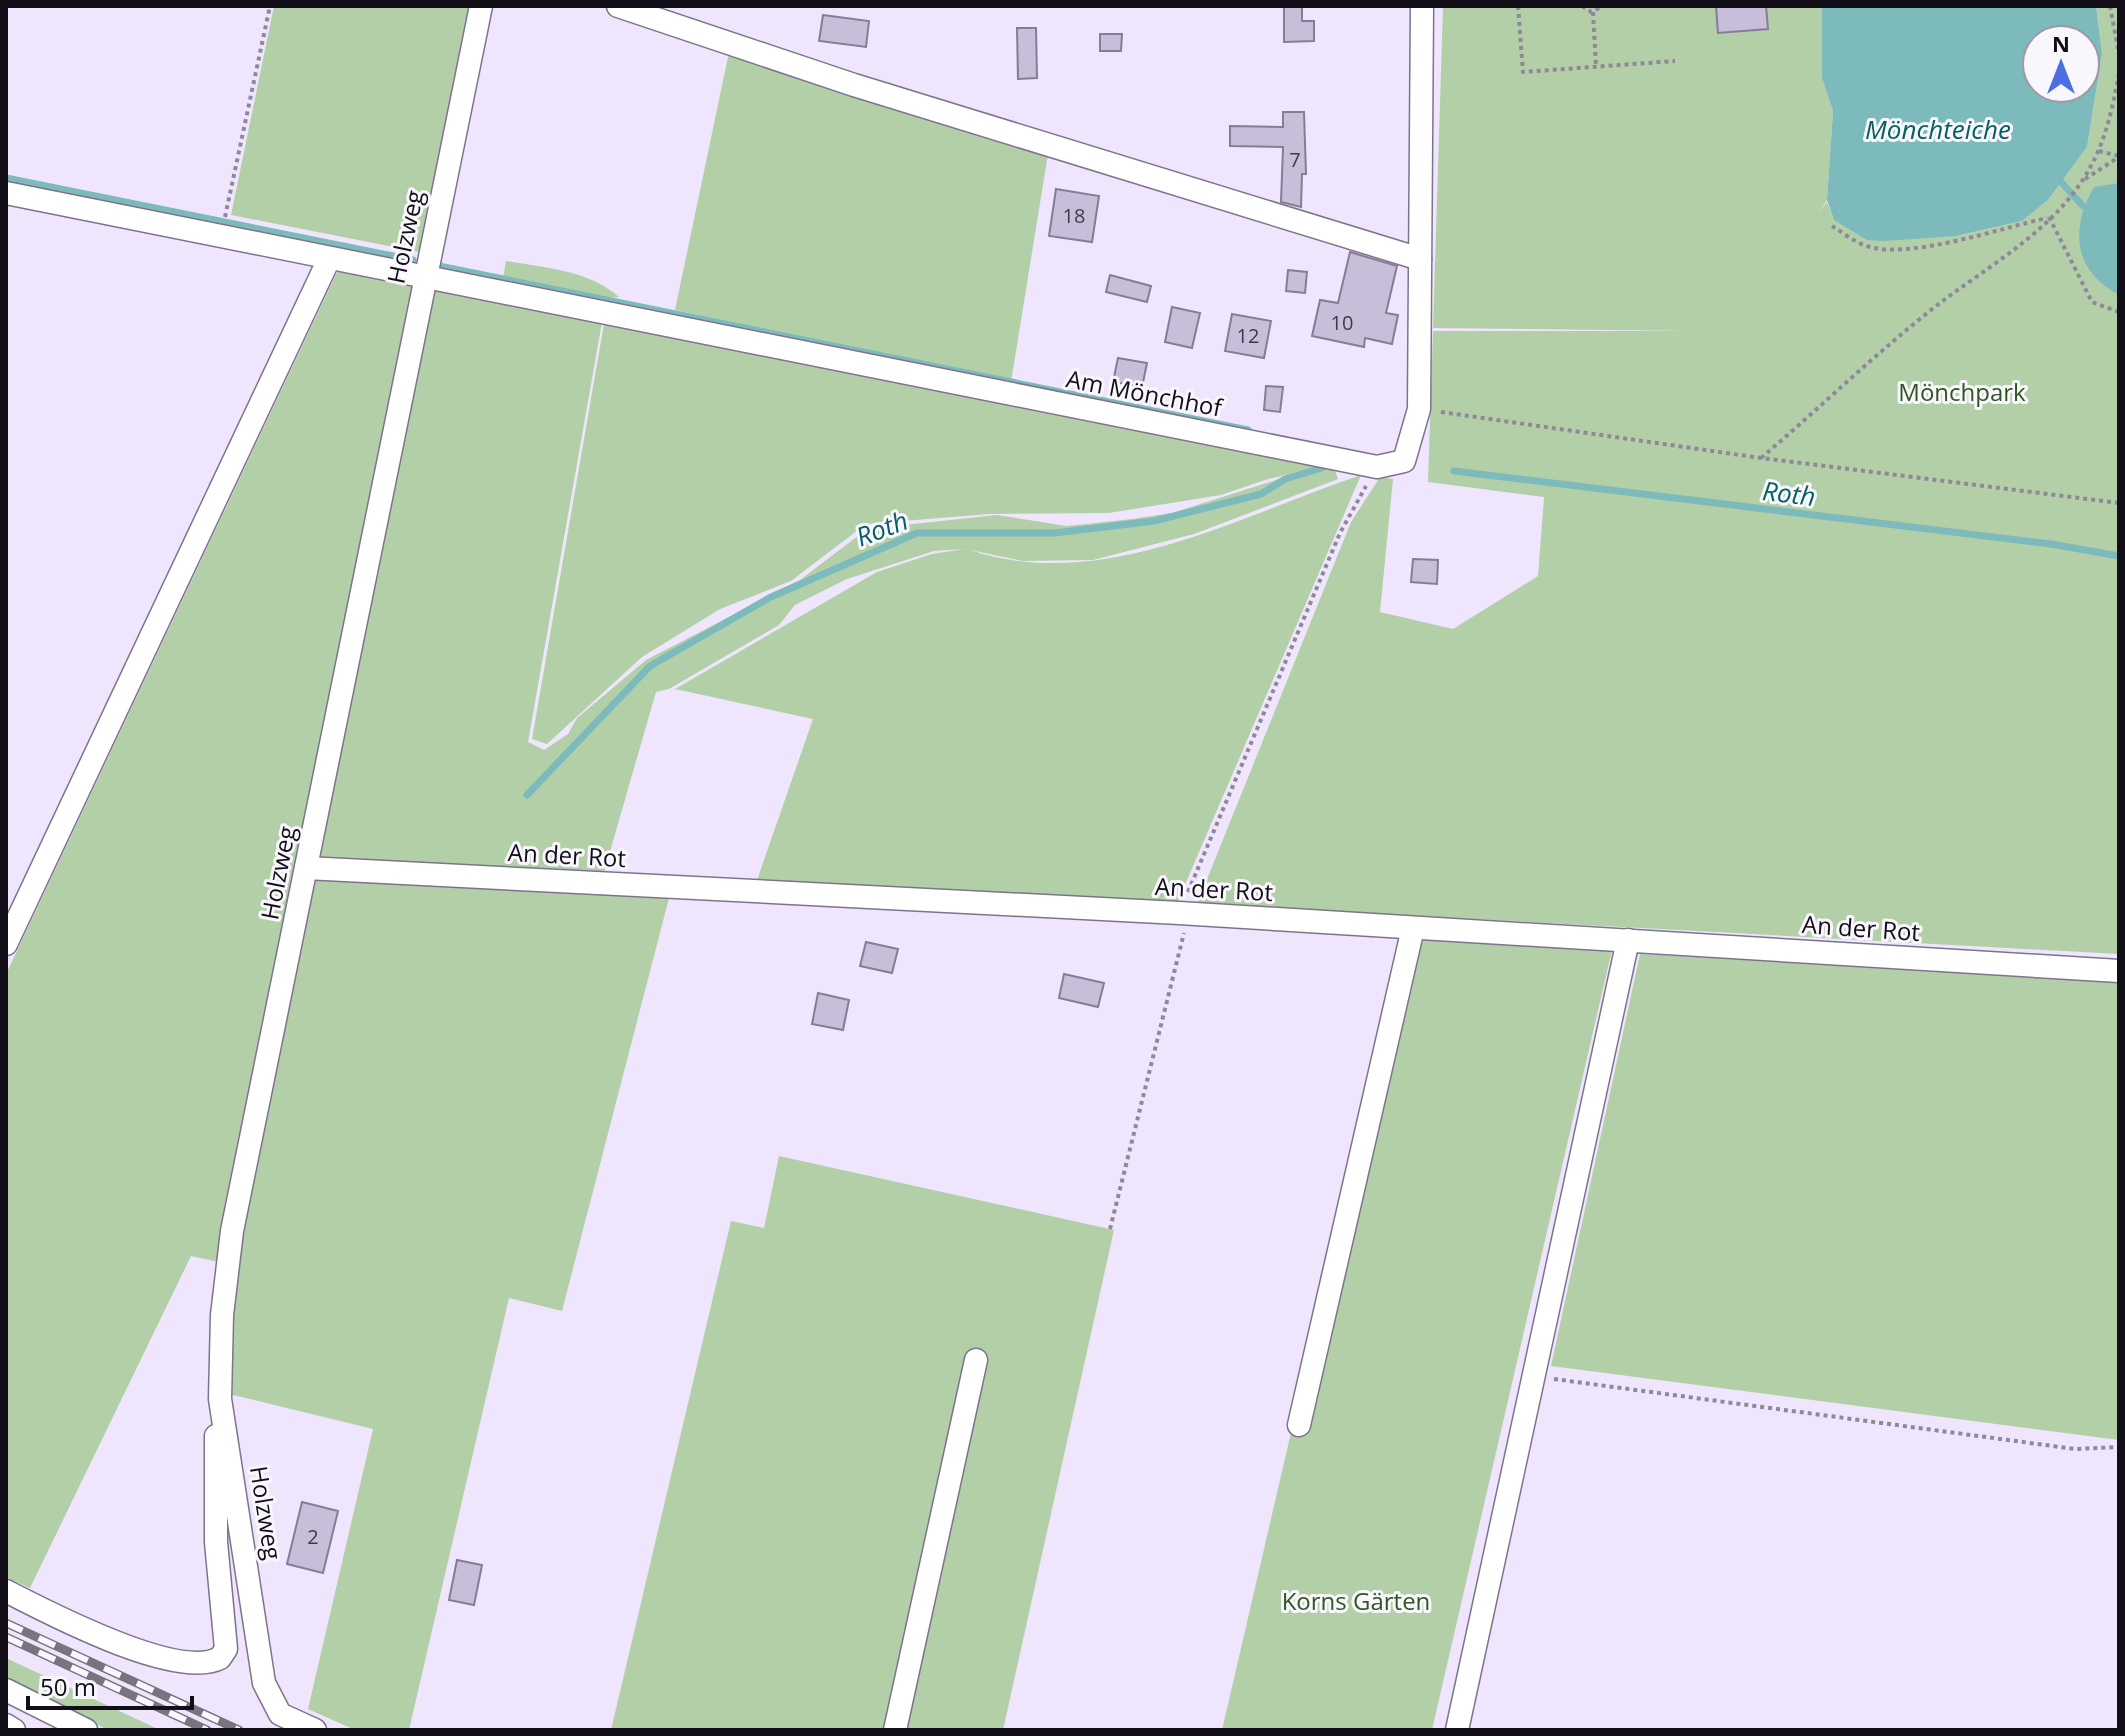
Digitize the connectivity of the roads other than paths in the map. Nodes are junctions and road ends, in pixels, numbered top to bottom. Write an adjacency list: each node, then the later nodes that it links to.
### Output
1 (481, 6): 7 (street, Holzweg)
2 (618, 6): 6 (street)
3 (1422, 6): 6 (street)
4 (6, 193): 5 (street, Am Mönchhof)
5 (329, 259): 7 (street, Am Mönchhof); 11 (street)
6 (1420, 259): 7 (street, Am Mönchhof)
7 (424, 277): 8 (street, Holzweg)
8 (306, 868): 9 (street, An der Rot); 14 (street, Holzweg)
9 (1413, 928): 10 (street, An der Rot); 15 (street)
10 (1628, 940): 12 (street, An der Rot); 23 (street)
11 (6, 944)
12 (2119, 971)
13 (976, 1360): 22 (street)
14 (220, 1399): 16 (street); 21 (street, Holzweg)
15 (1299, 1425)
16 (6, 1591)
17 (6, 1690): 20 (street)
18 (6, 1725): 19 (street)
19 (14, 1730)
20 (86, 1730)
21 (315, 1730)
22 (895, 1730)
23 (1457, 1730)

